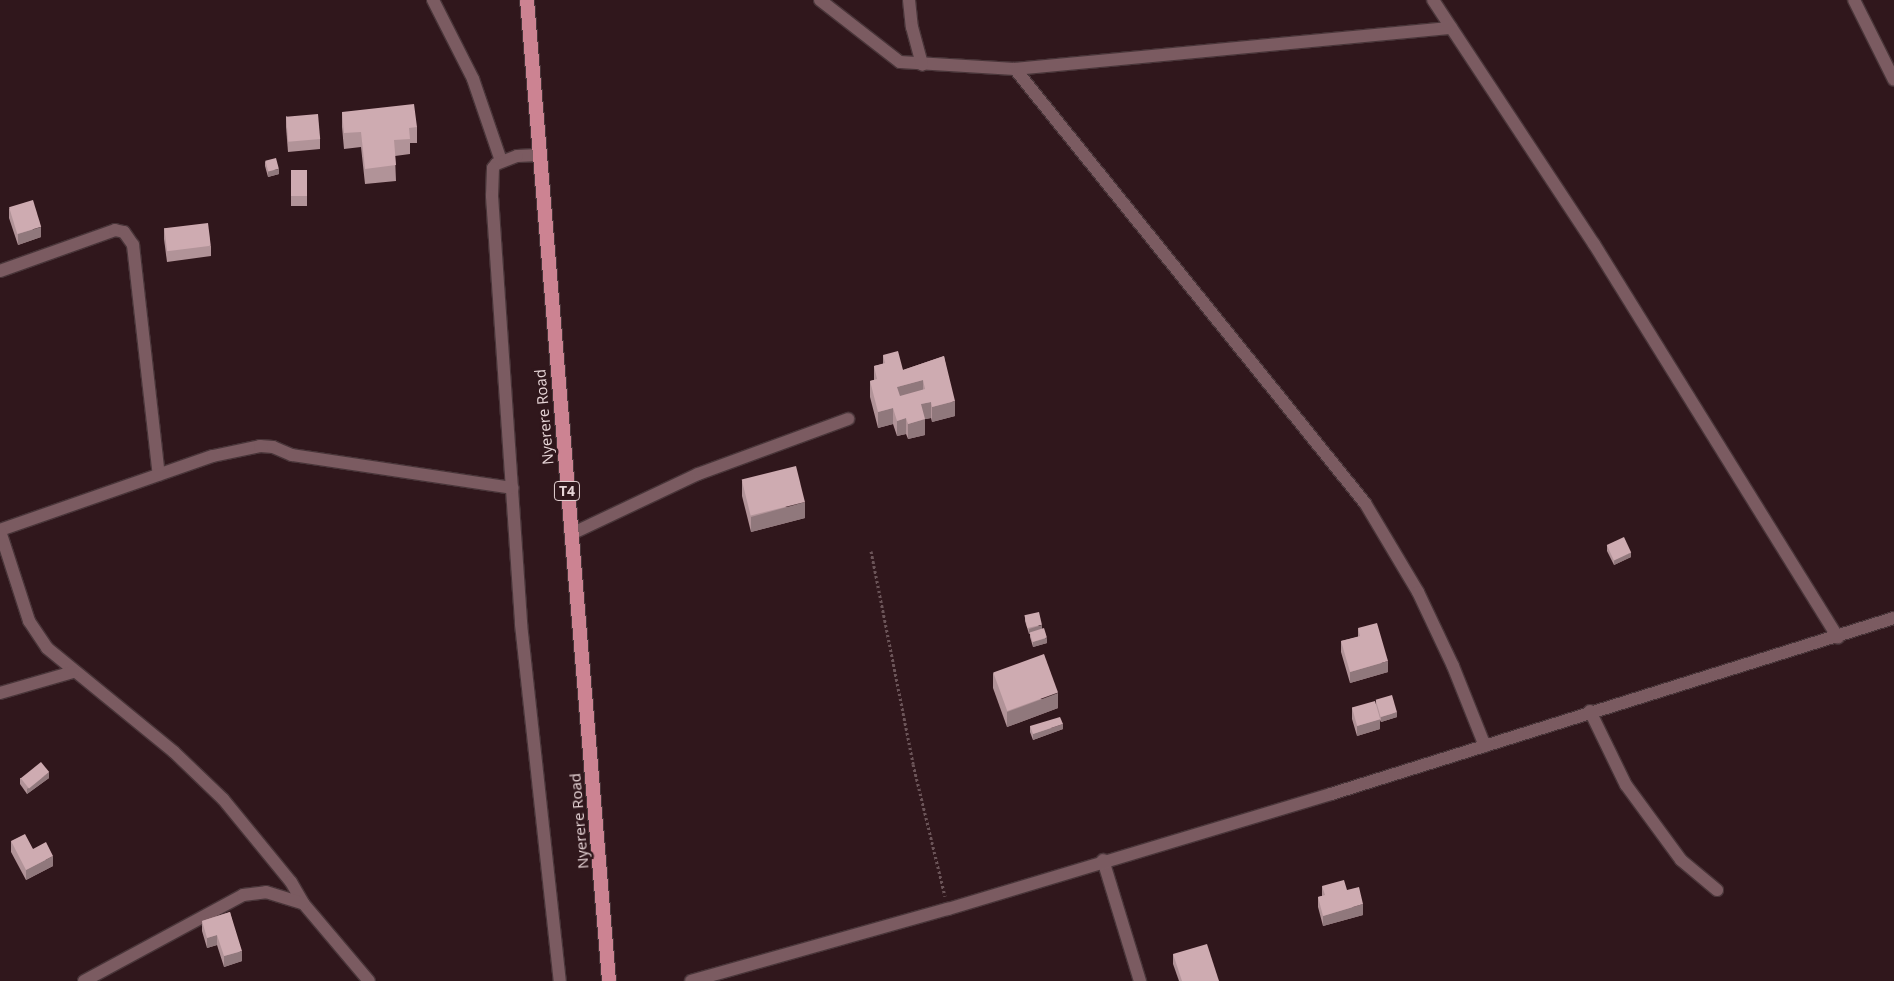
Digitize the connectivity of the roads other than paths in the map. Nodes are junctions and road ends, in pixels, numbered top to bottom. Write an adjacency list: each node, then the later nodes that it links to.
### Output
1 (434, 0): 12 (street)
2 (527, 0): 11 (highway, Nyerere Road / T4)
3 (820, 0): 8 (street)
4 (909, 0): 8 (street)
5 (1433, 0): 7 (street)
6 (1854, 0): 10 (street)
7 (1451, 28): 9 (street); 20 (street)
8 (922, 65): 9 (street)
9 (1015, 70): 24 (street)
10 (1894, 80)
11 (538, 155): 12 (street); 18 (highway, Nyerere Road / T4)
12 (501, 161): 16 (street)
13 (0, 271): 15 (street)
14 (848, 420): 18 (street)
15 (159, 475): 16 (street); 17 (street)
16 (513, 488): 30 (street)
17 (0, 530): 21 (street)
18 (571, 534): 31 (highway, Nyerere Road / T4)
19 (1894, 618): 20 (street)
20 (1838, 637): 23 (street)
21 (73, 672): 22 (street); 27 (street)
22 (0, 693)
23 (1590, 711): 24 (street); 26 (street)
24 (1485, 746): 25 (street)
25 (1103, 860): 32 (street); 33 (street)
26 (1717, 890)
27 (303, 903): 28 (street); 29 (street)
28 (84, 981)
29 (369, 981)
30 (560, 981)
31 (609, 981)
32 (691, 981)
33 (1140, 981)

